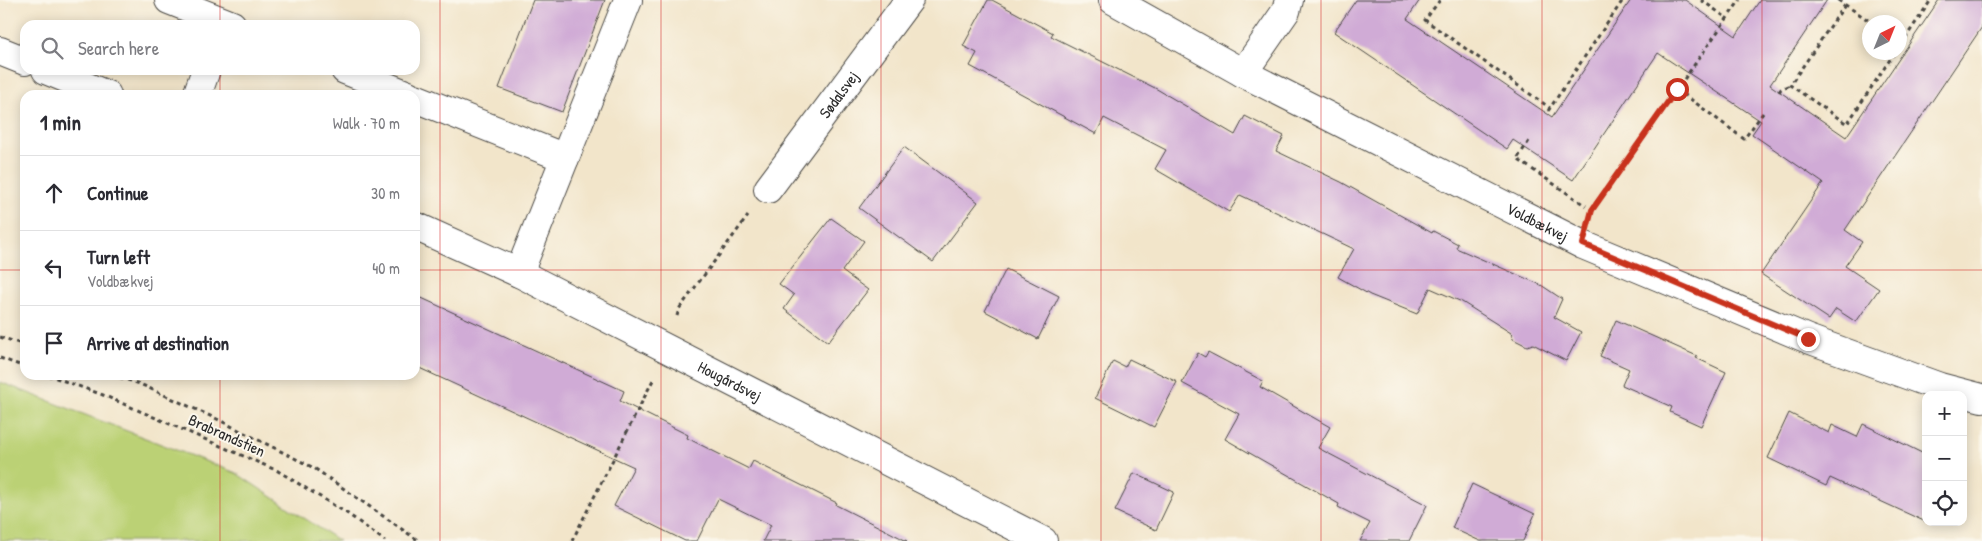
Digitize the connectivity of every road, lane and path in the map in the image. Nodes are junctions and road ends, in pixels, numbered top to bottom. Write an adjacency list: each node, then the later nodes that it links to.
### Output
1 (169, 0): 14 (street)
2 (628, 0): 33 (street)
3 (909, 0): 34 (street, Sødalsvej)
4 (1113, 0): 20 (street, Voldbækvej)
5 (1289, 0): 20 (street)
6 (1440, 0): 7 (path)
7 (1623, 0)
8 (1701, 0): 15 (path)
9 (1740, 0): 15 (path)
10 (1838, 0): 12 (path)
11 (1931, 0): 16 (path)
12 (1845, 5): 13 (path); 24 (path)
13 (1862, 16)
14 (229, 18)
15 (1727, 18): 25 (path)
16 (1907, 34)
17 (0, 51): 18 (street)
18 (20, 60)
19 (1890, 60): 24 (path)
20 (1243, 72): 37 (street, Voldbækvej)
21 (58, 75): 26 (street)
22 (204, 75): 27 (street)
23 (358, 75): 28 (street)
24 (1790, 85): 29 (path)
25 (1677, 89): 31 (path); 35 (path)
26 (95, 90)
27 (199, 90)
28 (395, 90)
29 (1779, 92)
30 (420, 100): 33 (street)
31 (1763, 113)
32 (1529, 141): 35 (path)
33 (565, 158): 38 (street)
34 (768, 189): 41 (path)
35 (1592, 210): 37 (path)
36 (420, 228): 38 (street, Hougårdsvej)
37 (1583, 244): 46 (street, Voldbækvej)
38 (519, 272): 41 (street, Hougårdsvej)
39 (0, 337): 40 (path)
40 (20, 343)
41 (669, 348): 49 (path); 50 (street, Hougårdsvej)
42 (0, 358): 43 (path)
43 (20, 365)
44 (62, 380): 47 (path, Brabrandstien)
45 (128, 380): 48 (path)
46 (1982, 398)
47 (385, 541)
48 (419, 541)
49 (572, 541)
50 (1043, 541)

